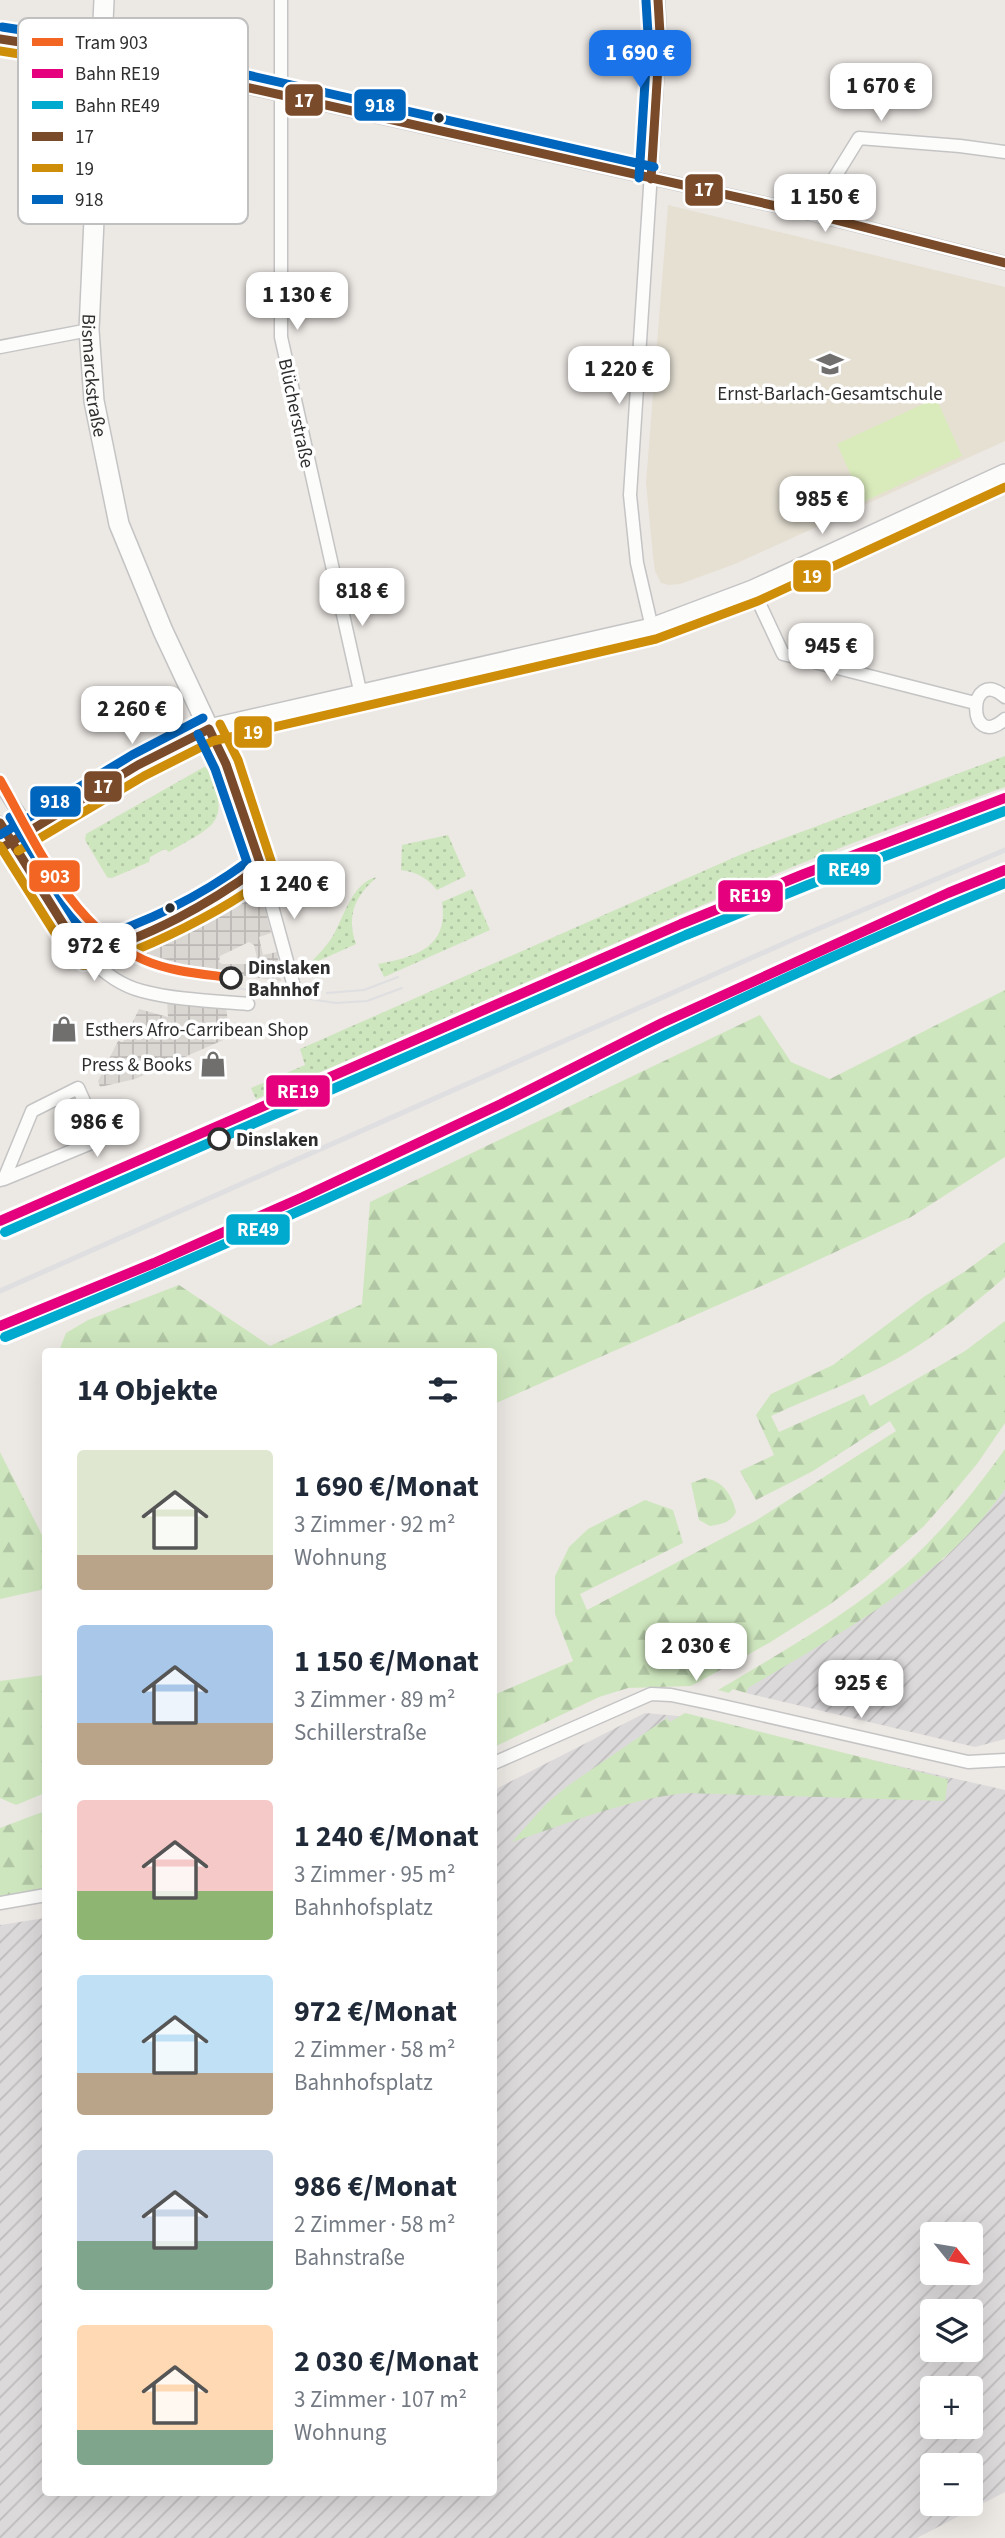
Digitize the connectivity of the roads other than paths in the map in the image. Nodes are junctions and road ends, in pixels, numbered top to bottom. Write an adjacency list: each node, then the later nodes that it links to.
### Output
1 (104, 0): 4 (main road, Bismarckstraße)
2 (281, 0): 8 (street, Blücherstraße)
3 (658, 0): 10 (street)
4 (104, 18)
5 (0, 39): 6 (street)
6 (18, 42)
7 (248, 88): 8 (street)
8 (280, 95): 10 (street); 19 (street, Blücherstraße)
9 (1005, 152): 11 (street)
10 (651, 179): 11 (street); 18 (street)
11 (813, 214): 13 (street)
12 (94, 224): 14 (main road, Bismarckstraße)
13 (1005, 263)
14 (89, 330): 15 (street); 23 (main road, Bismarckstraße)
15 (0, 347)
16 (1005, 474): 17 (main road)
17 (752, 590): 18 (main road); 21 (street)
18 (652, 628): 19 (main road)
19 (361, 695): 23 (main road)
20 (1005, 697): 21 (street)
21 (975, 703): 22 (street)
22 (1005, 719)
23 (209, 729): 26 (main road); 28 (street)
24 (0, 784): 26 (street)
25 (0, 823): 27 (street)
26 (30, 830): 27 (main road)
27 (6, 845): 29 (street)
28 (293, 983)
29 (248, 1004)
30 (2, 1180): 30 (street)
31 (1005, 1760): 32 (street)
32 (497, 1762)
33 (42, 1896): 34 (street)
34 (0, 1903)

